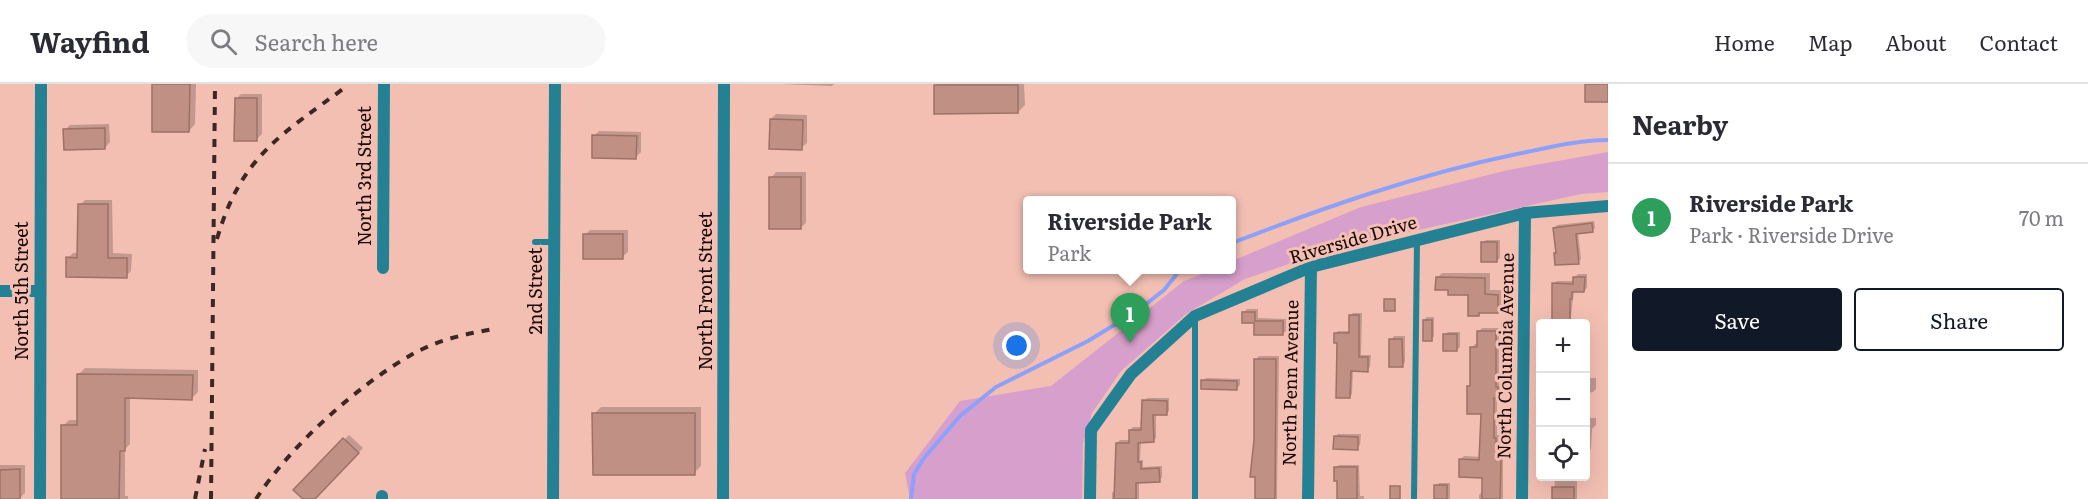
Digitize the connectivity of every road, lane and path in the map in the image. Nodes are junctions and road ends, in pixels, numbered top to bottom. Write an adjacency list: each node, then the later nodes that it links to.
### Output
1 (41, 84): 13 (street, North 5th Street)
2 (384, 84): 11 (street, North 3rd Street)
3 (555, 84): 9 (street, 2nd Street)
4 (724, 84): 17 (street, North Front Street)
5 (1608, 206): 6 (street, Riverside Drive)
6 (1525, 213): 7 (street, Riverside Drive); 22 (street, North Columbia Avenue)
7 (1417, 240): 10 (street, Riverside Drive); 21 (lane)
8 (535, 242): 9 (lane)
9 (554, 242): 16 (street, 2nd Street)
10 (1311, 267): 14 (street, Riverside Drive); 20 (street, North Penn Avenue)
11 (383, 268)
12 (0, 291): 13 (street)
13 (40, 291): 15 (street, North 5th Street)
14 (1195, 316): 18 (street, Riverside Drive); 19 (lane)
15 (40, 499)
16 (553, 499)
17 (723, 499)
18 (1090, 499)
19 (1195, 499)
20 (1308, 499)
21 (1414, 499)
22 (1522, 499)

